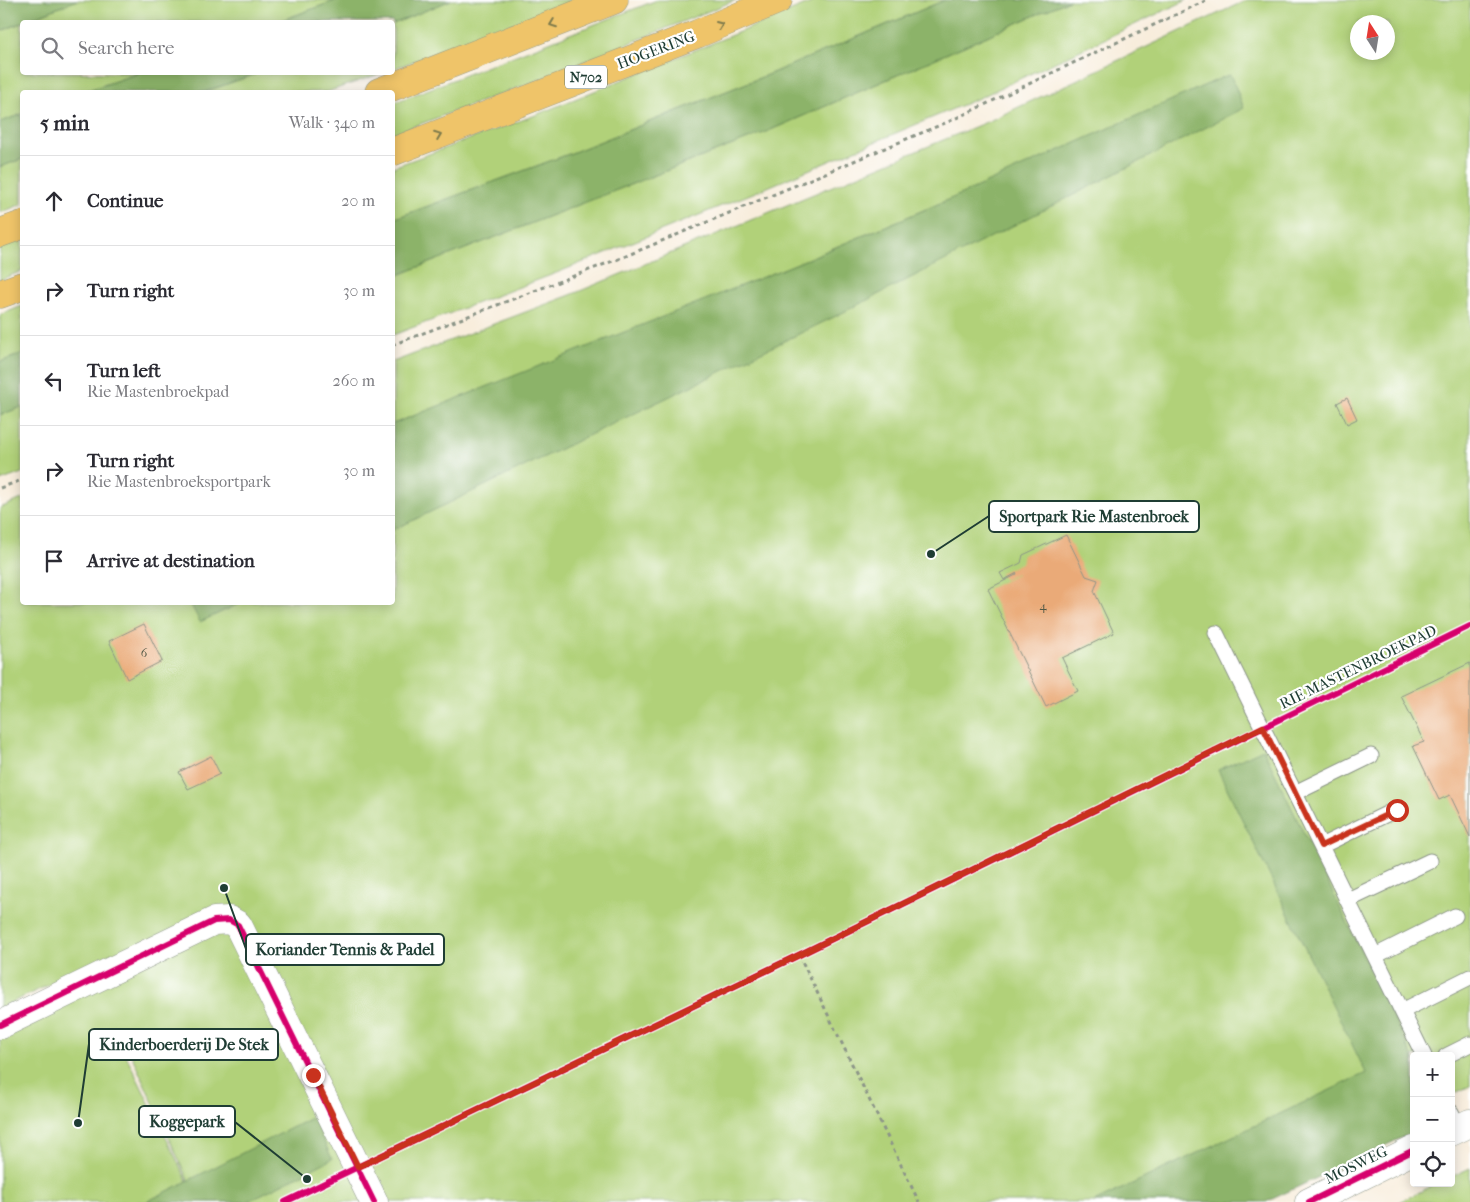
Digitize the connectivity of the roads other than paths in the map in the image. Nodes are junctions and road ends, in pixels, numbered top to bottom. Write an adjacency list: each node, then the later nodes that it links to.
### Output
1 (614, 0): 3 (highway, one-way to 3)
2 (778, 0): 4 (highway, HOGERING / N702, one-way to 2)
3 (384, 90)
4 (395, 151)
5 (20, 225): 6 (highway)
6 (0, 233)
7 (20, 287): 8 (highway)
8 (0, 294)
9 (1216, 633): 11 (lane)
10 (1372, 756): 11 (lane)
11 (1295, 793): 13 (lane)
12 (1397, 810): 13 (lane)
13 (1321, 846): 15 (lane)
14 (1430, 861): 15 (lane)
15 (1348, 900): 17 (lane)
16 (1455, 916): 17 (lane)
17 (1375, 956): 19 (lane)
18 (1470, 977): 19 (lane)
19 (1402, 1011): 22 (lane)
20 (0, 1026): 25 (street)
21 (1470, 1044): 23 (lane)
22 (1422, 1052)
23 (1454, 1052)
24 (1410, 1152): 26 (street, MOSWEG)
25 (374, 1202)
26 (1309, 1202)

